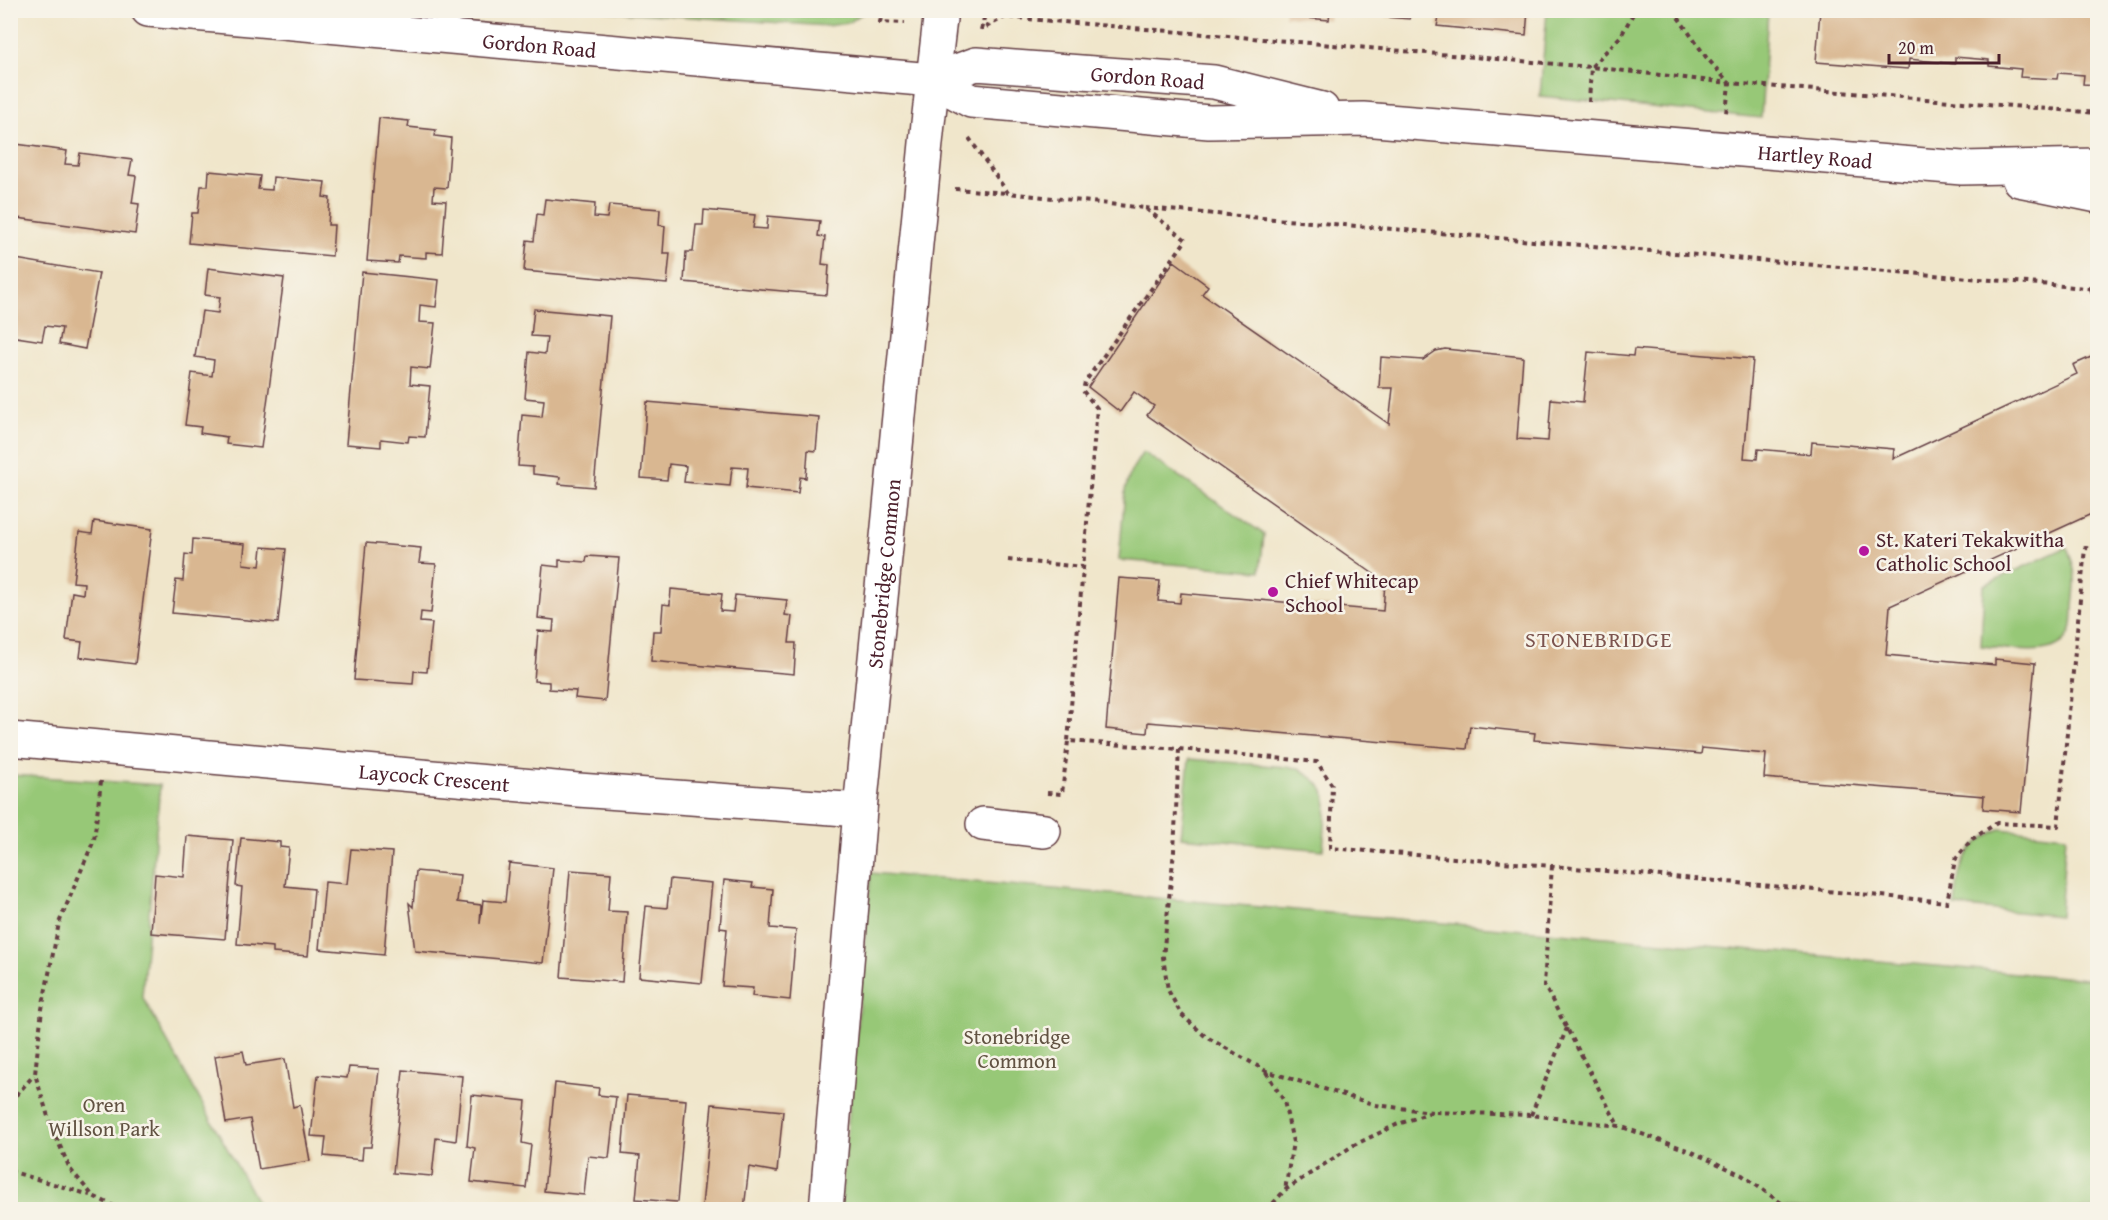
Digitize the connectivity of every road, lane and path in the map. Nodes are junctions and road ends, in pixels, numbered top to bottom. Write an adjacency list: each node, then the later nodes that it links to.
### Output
1 (148, 10): 7 (street, Gordon Road)
2 (940, 10): 7 (street, Stonebridge Common)
3 (986, 10): 6 (path)
4 (1635, 10): 6 (path)
5 (1673, 10): 8 (path)
6 (1591, 67): 8 (path)
7 (932, 80): 11 (street, Gordon Road); 29 (street, Stonebridge Common)
8 (1729, 83): 9 (path)
9 (2097, 113)
10 (969, 138): 15 (path)
11 (1669, 143): 13 (street, Hartley Road)
12 (2097, 165): 13 (street, Hartley Road)
13 (1962, 168): 16 (street, Hartley Road)
14 (946, 188): 15 (path)
15 (1008, 193): 17 (path)
16 (2097, 196)
17 (1145, 208): 18 (path); 23 (path)
18 (2090, 288): 19 (path); 20 (path)
19 (2097, 289)
20 (2097, 304)
21 (2097, 549): 32 (path)
22 (1008, 560): 23 (path)
23 (1083, 567): 25 (path)
24 (10, 739): 29 (street, Laycock Crescent)
25 (1068, 741): 26 (path); 28 (path)
26 (1179, 749): 32 (path); 34 (path)
27 (102, 778): 35 (path)
28 (1040, 793)
29 (860, 810): 44 (street, Stonebridge Common)
30 (984, 824): 31 (street)
31 (1044, 831)
32 (1552, 866): 33 (path)
33 (1567, 1028): 38 (path); 39 (path)
34 (1266, 1071): 37 (path); 41 (path)
35 (35, 1074): 36 (path); 42 (path)
36 (10, 1102)
37 (1432, 1112): 38 (path); 41 (path)
38 (1531, 1115): 39 (path)
39 (1618, 1126): 46 (path)
40 (10, 1171): 42 (path)
41 (1285, 1190): 45 (path)
42 (93, 1196): 43 (path)
43 (122, 1209)
44 (826, 1209)
45 (1267, 1209)
46 (1791, 1209)

